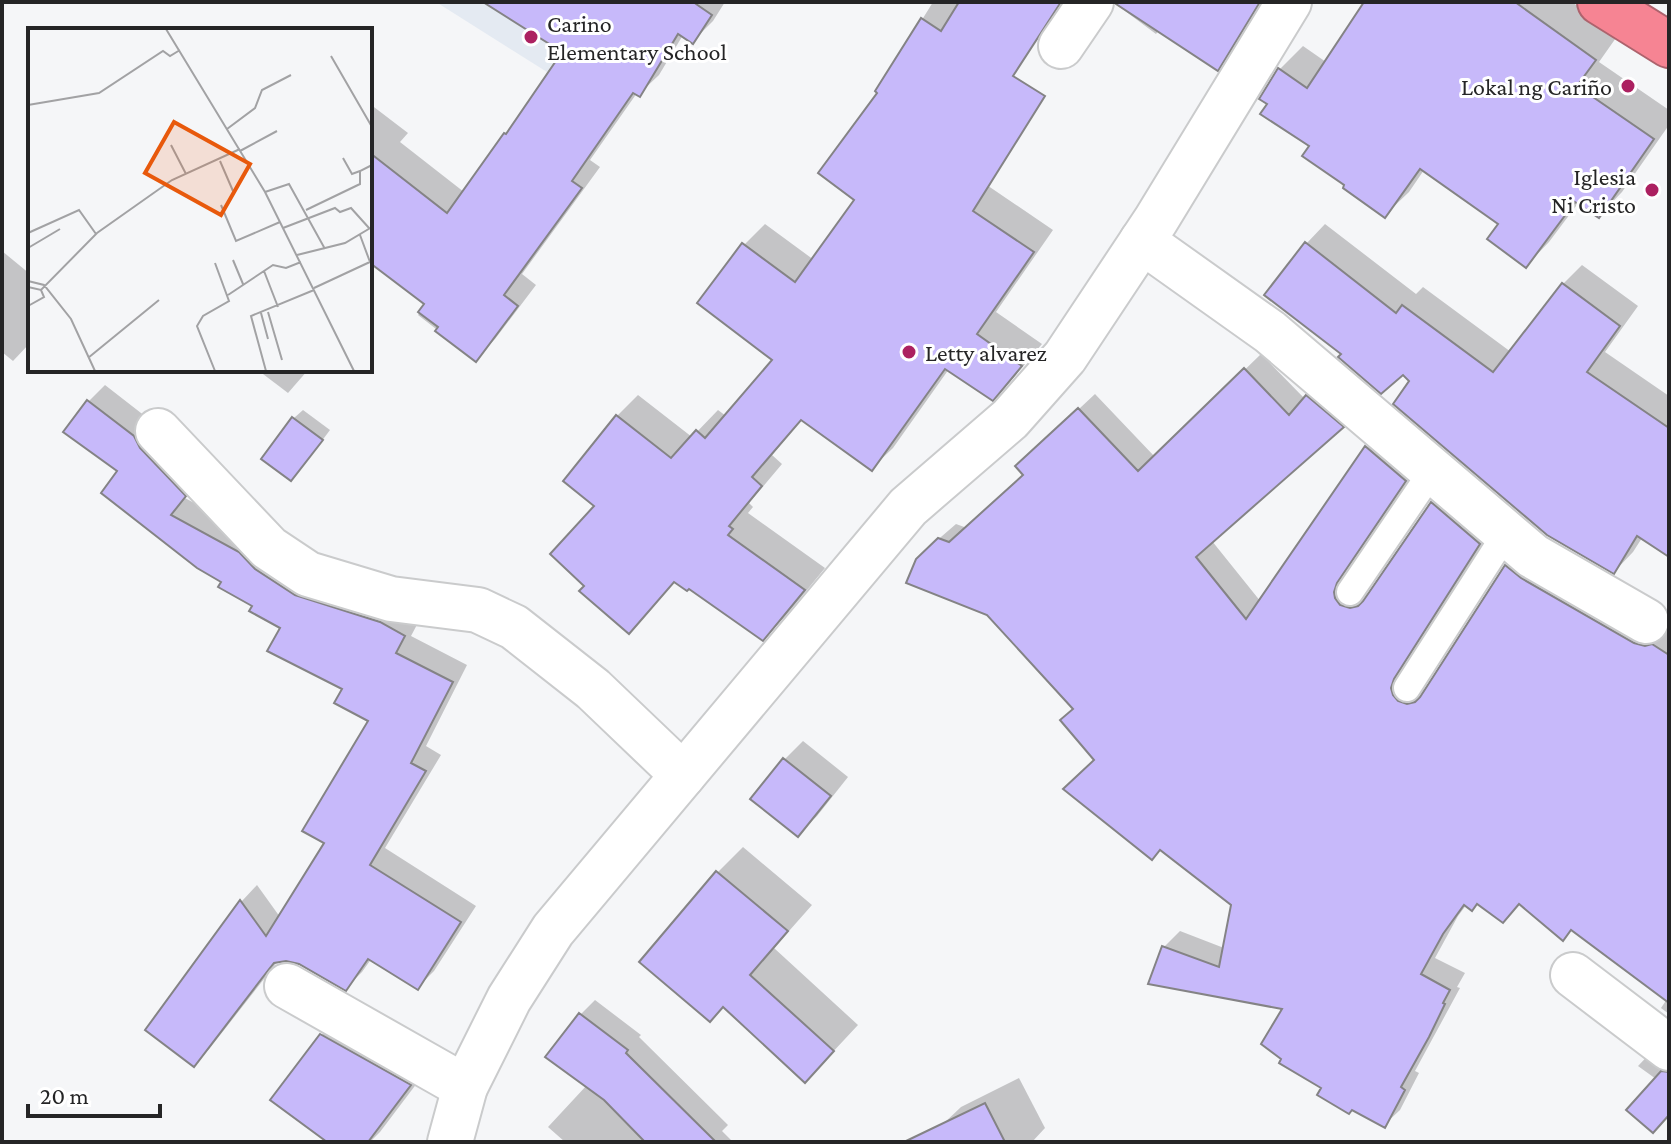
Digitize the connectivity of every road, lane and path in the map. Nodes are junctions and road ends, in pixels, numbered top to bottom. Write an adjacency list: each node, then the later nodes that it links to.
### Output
1 (1091, 2): 5 (street)
2 (1289, 2): 6 (street)
3 (1600, 2): 4 (highway)
4 (1669, 45)
5 (1061, 46)
6 (1142, 241): 8 (street); 13 (street)
7 (158, 431): 13 (street)
8 (1433, 470): 9 (street); 10 (lane)
9 (1507, 532): 11 (street); 12 (lane)
10 (1350, 592)
11 (1646, 621)
12 (1407, 688)
13 (683, 775): 17 (street)
14 (1573, 975): 16 (street)
15 (287, 986): 17 (street)
16 (1669, 1048)
17 (465, 1087): 18 (street)
18 (450, 1142)

